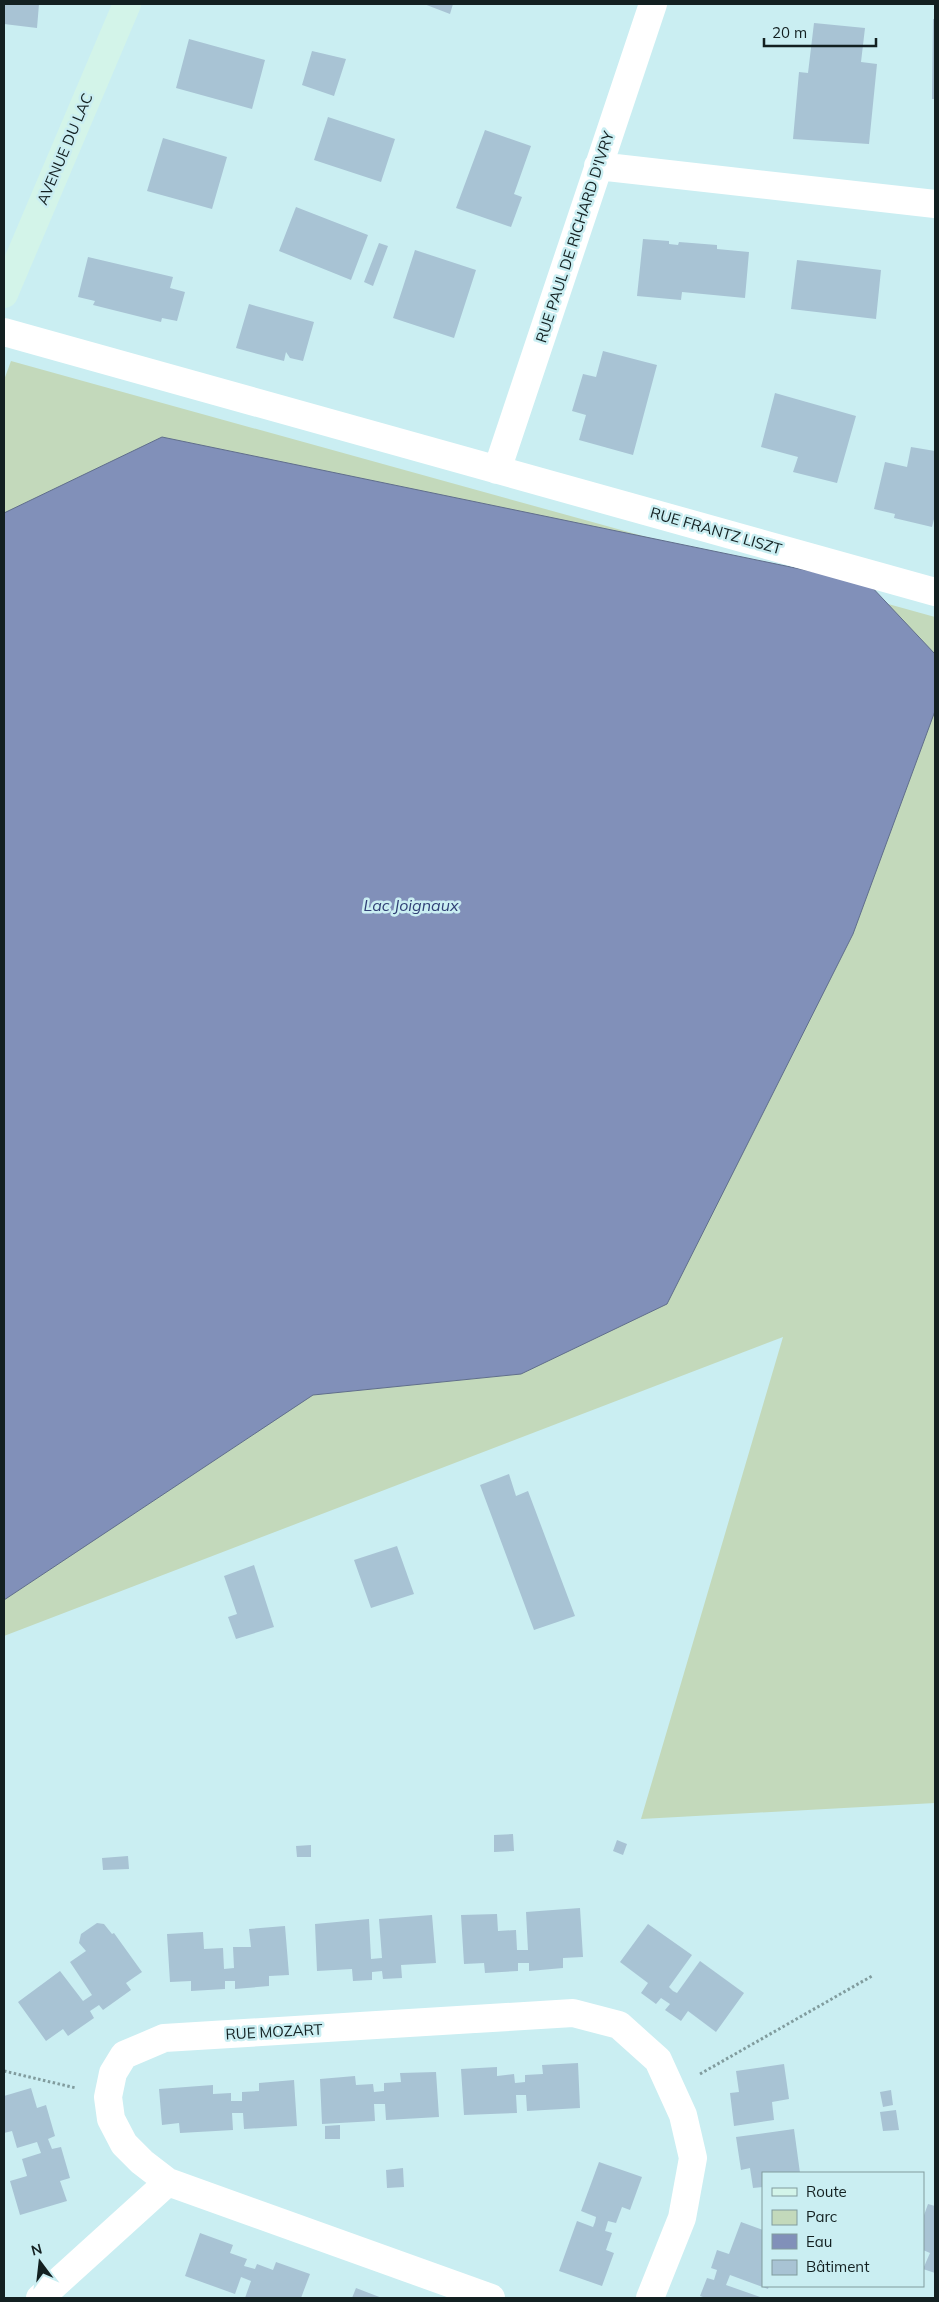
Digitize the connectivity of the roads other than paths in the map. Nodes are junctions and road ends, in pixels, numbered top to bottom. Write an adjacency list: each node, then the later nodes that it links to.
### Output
1 (127, 4): 5 (main road, AVENUE DU LAC)
2 (653, 4): 3 (street, RUE PAUL DE RICHARD D'IVRY)
3 (598, 166): 4 (street); 7 (street, RUE PAUL DE RICHARD D'IVRY)
4 (935, 204)
5 (4, 294)
6 (4, 332): 7 (street, RUE FRANTZ LISZT)
7 (497, 470): 8 (street, RUE FRANTZ LISZT)
8 (935, 592)
9 (168, 2182): 10 (street); 11 (street, RUE MOZART); 12 (street, RUE MOZART)
10 (40, 2298)
11 (491, 2298)
12 (650, 2298)

